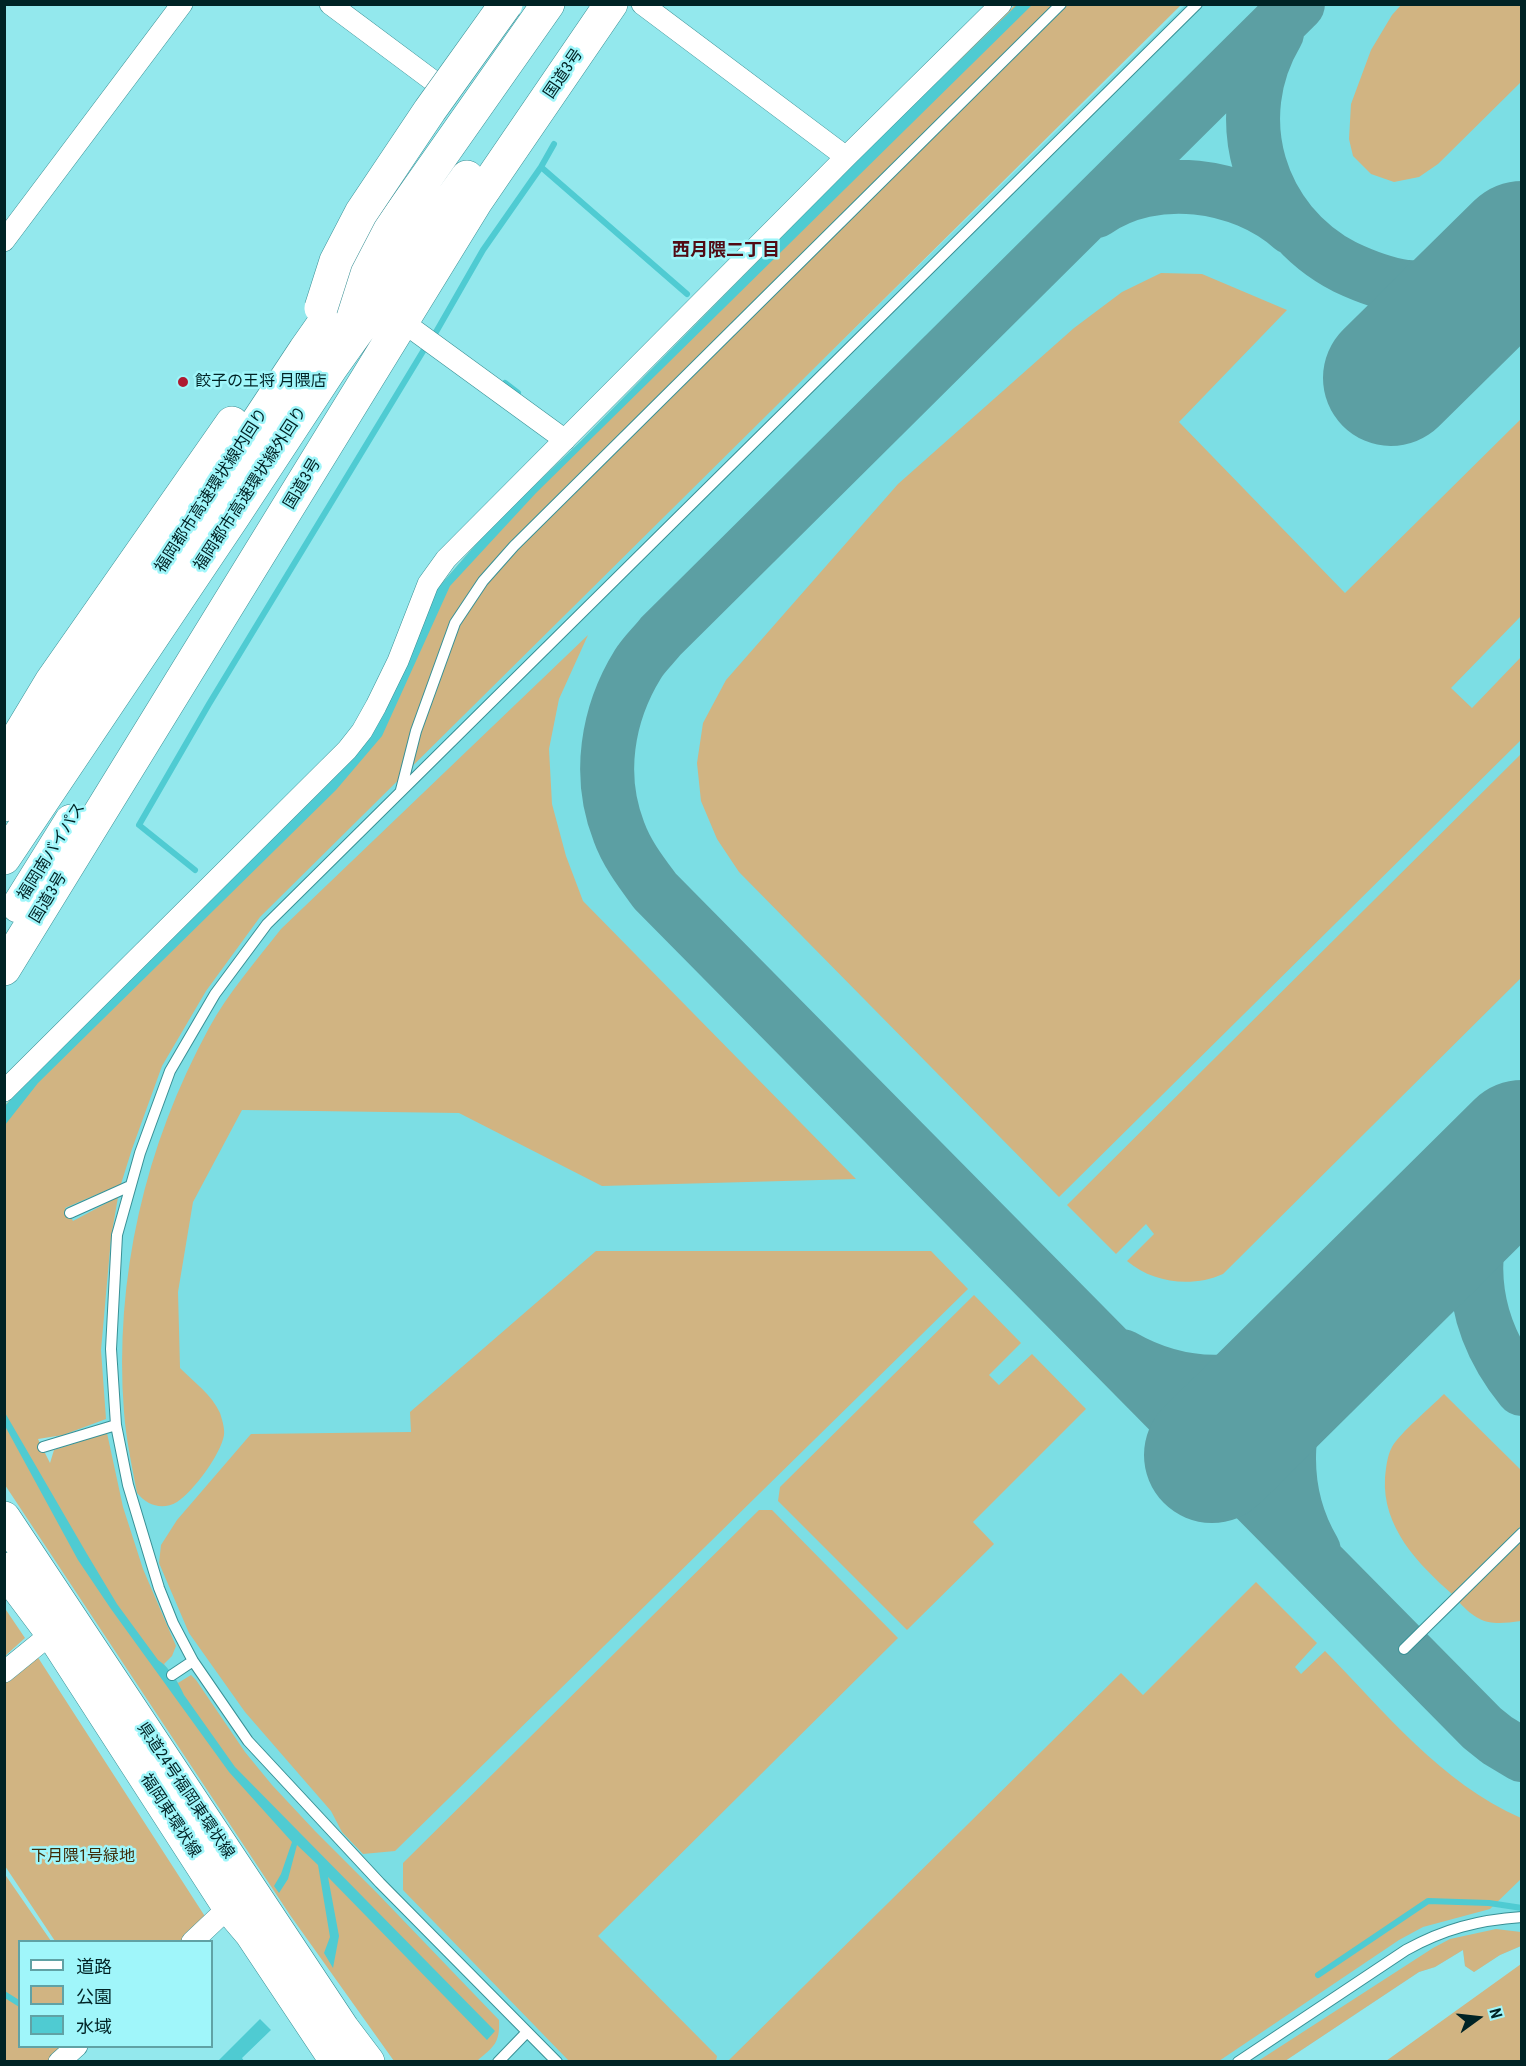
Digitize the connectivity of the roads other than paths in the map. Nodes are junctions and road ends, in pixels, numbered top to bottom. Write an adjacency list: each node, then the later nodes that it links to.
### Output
1 (182, 4): 14 (street)
2 (330, 4): 12 (street)
3 (507, 4): 12 (main road); 15 (main road, bridge)
4 (518, 4): 15 (main road, bridge)
5 (548, 4): 20 (main road, 福岡都市高速環状線内回り)
6 (585, 4): 21 (main road, 福岡都市高速環状線外回り); 22 (main road, 福岡南バイパス)
7 (610, 4): 16 (main road, 国道3号)
8 (642, 4): 13 (street)
9 (1001, 4): 13 (street)
10 (1061, 4): 19 (lane)
11 (1197, 4): 19 (lane)
12 (444, 89): 18 (main road)
13 (846, 157): 17 (street)
14 (4, 241)
15 (321, 308): 18 (main road)
16 (403, 322): 17 (street); 23 (main road, 国道3号)
17 (565, 440): 24 (street)
18 (5, 765)
19 (401, 790): 25 (lane)
20 (4, 804)
21 (4, 858)
22 (4, 929)
23 (4, 969)
24 (4, 1091)
25 (130, 1186): 26 (lane); 27 (lane)
26 (70, 1213)
27 (116, 1425): 28 (lane); 34 (lane)
28 (43, 1447)
29 (4, 1518): 44 (main road, 県道24号福岡東環状線)
30 (1521, 1533): 33 (lane)
31 (4, 1569): 32 (main road, 福岡東環状線)
32 (52, 1633): 35 (street); 37 (main road, 福岡東環状線)
33 (1404, 1649)
34 (193, 1660): 36 (lane); 40 (lane)
35 (4, 1672)
36 (172, 1675)
37 (230, 1907): 39 (street); 43 (main road, 福岡東環状線)
38 (1521, 1917): 47 (lane)
39 (193, 1940)
40 (527, 2031): 45 (lane); 46 (lane)
41 (75, 2048): 42 (street)
42 (59, 2061)
43 (337, 2061)
44 (368, 2061)
45 (498, 2061)
46 (557, 2061)
47 (1238, 2061)

